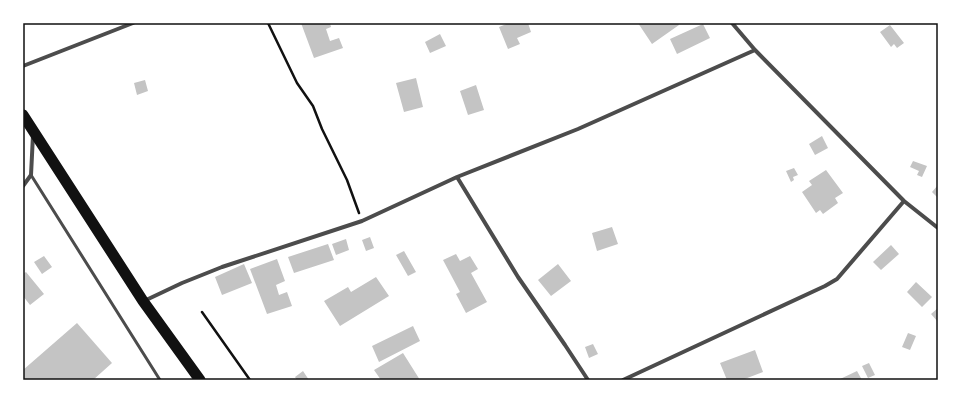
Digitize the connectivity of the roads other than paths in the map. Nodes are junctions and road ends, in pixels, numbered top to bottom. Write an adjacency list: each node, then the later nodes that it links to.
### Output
1 (133, 23): 4 (street)
2 (732, 23): 3 (street)
3 (755, 50): 8 (street); 10 (street)
4 (23, 66)
5 (23, 115): 6 (highway)
6 (33, 130): 7 (street); 12 (highway)
7 (31, 175): 9 (street); 14 (lane)
8 (457, 177): 12 (street); 15 (street)
9 (23, 186)
10 (904, 201): 11 (street); 16 (street)
11 (938, 228)
12 (143, 301): 13 (highway)
13 (196, 377)
14 (160, 380)
15 (588, 380)
16 (623, 380)

